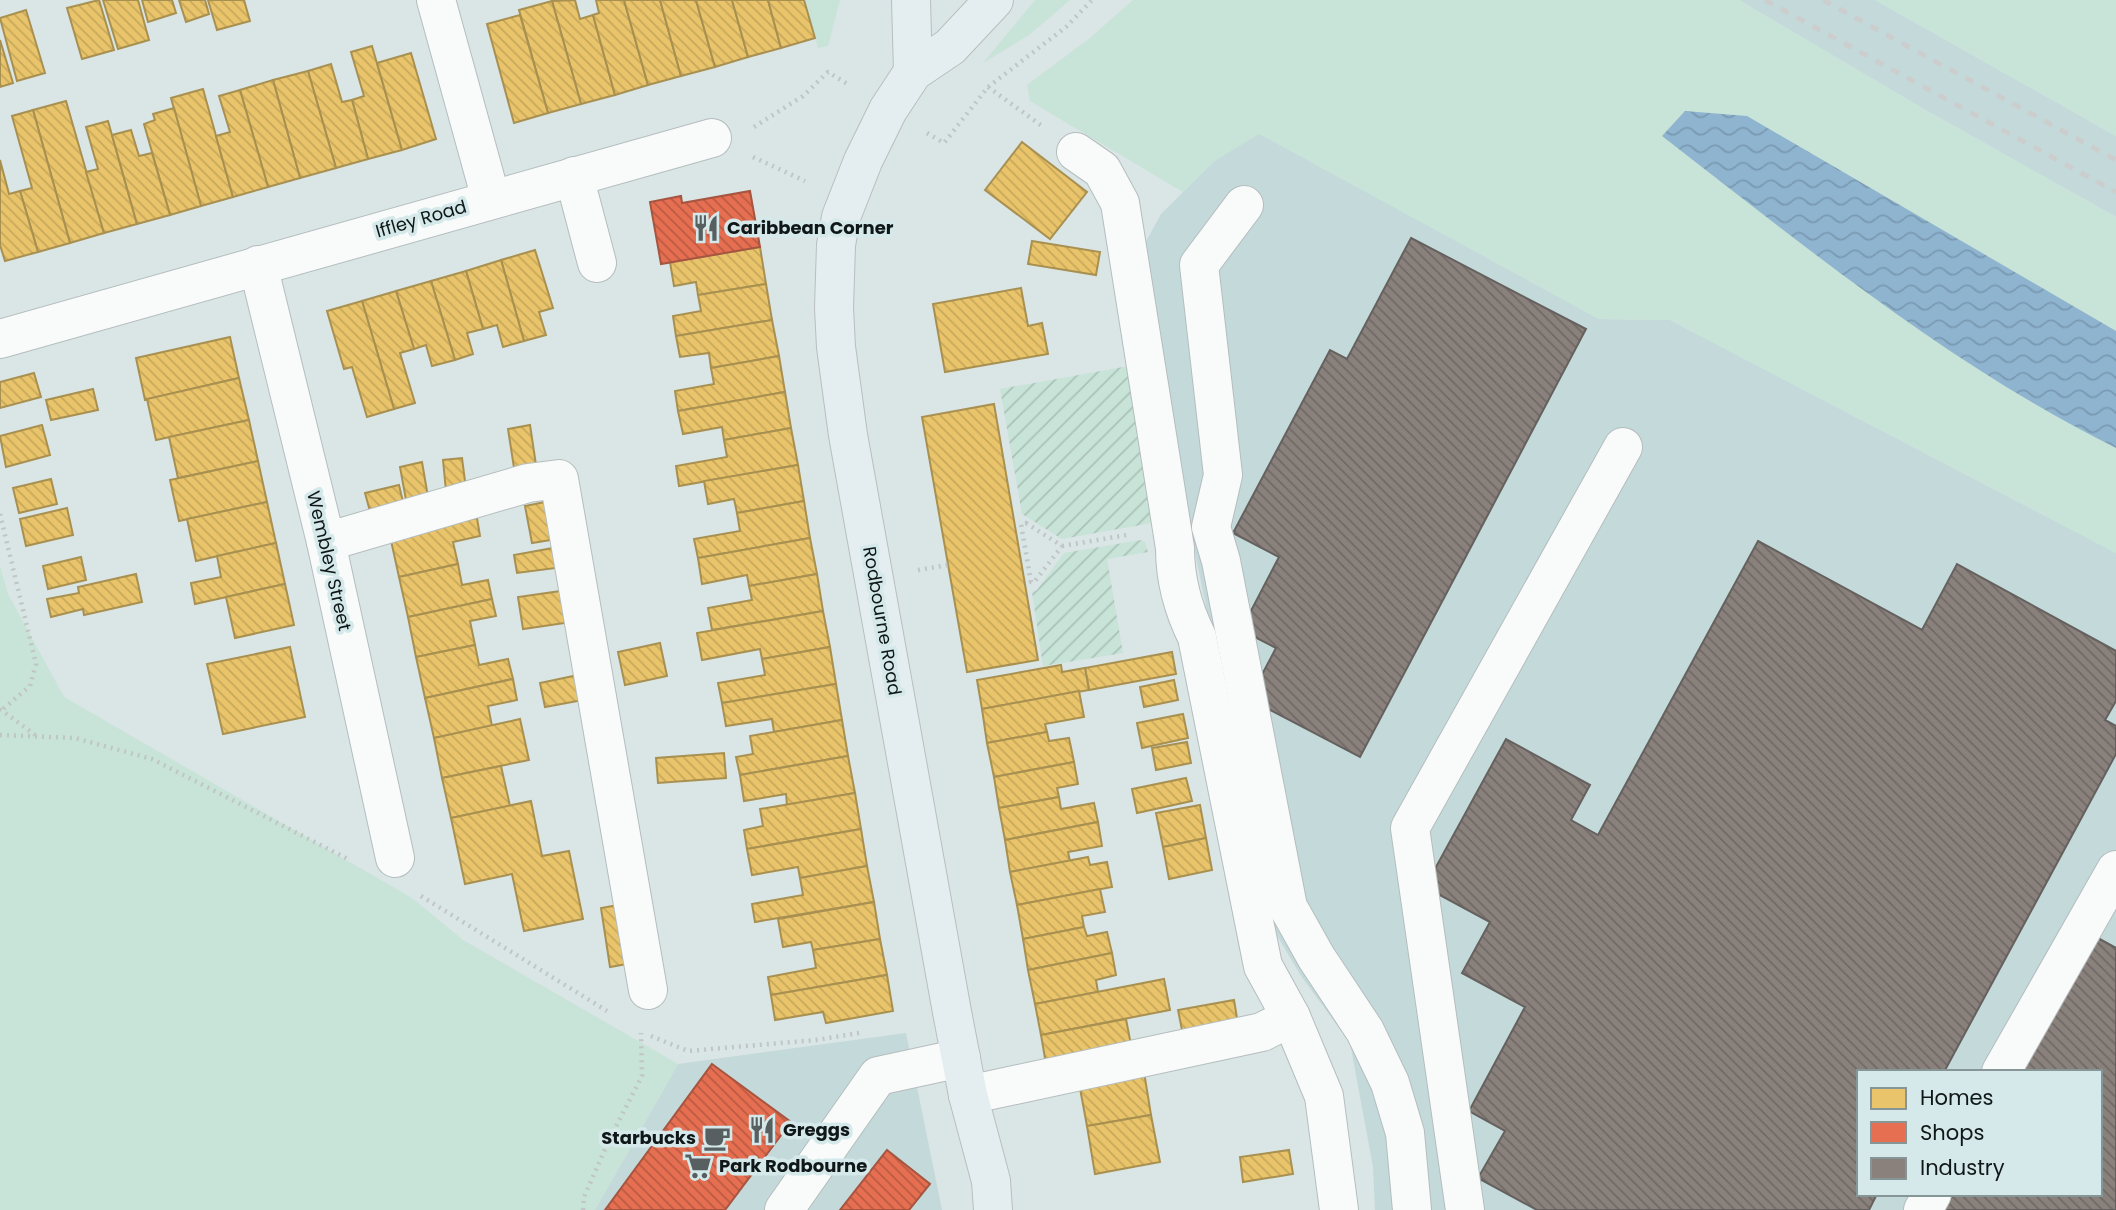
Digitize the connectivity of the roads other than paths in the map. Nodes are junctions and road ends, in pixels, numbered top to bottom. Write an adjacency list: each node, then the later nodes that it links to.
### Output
1 (436, 0): 8 (street)
2 (911, 0): 4 (main road)
3 (995, 0): 4 (main road, Rodbourne Road)
4 (913, 72): 19 (main road, Rodbourne Road)
5 (729, 133): 7 (street, Iffley Road)
6 (1076, 152): 18 (street)
7 (574, 176): 8 (street, Iffley Road); 10 (street)
8 (491, 199): 11 (street, Iffley Road)
9 (1244, 205): 26 (street)
10 (597, 263)
11 (258, 265): 12 (street, Iffley Road); 14 (street, Wembley Street)
12 (0, 339)
13 (1623, 447): 27 (street)
14 (326, 542): 16 (street, Wembley Street); 17 (street)
15 (2116, 870): 20 (street)
16 (404, 874)
17 (648, 990)
18 (1291, 1017): 21 (street); 25 (street)
19 (961, 1058): 21 (main road, Rodbourne Road); 23 (street)
20 (2002, 1070)
21 (968, 1095): 22 (main road, Rodbourne Road)
22 (992, 1196): 24 (main road, Rodbourne Road)
23 (784, 1210)
24 (1017, 1210)
25 (1339, 1210)
26 (1412, 1210)
27 (1465, 1210)

